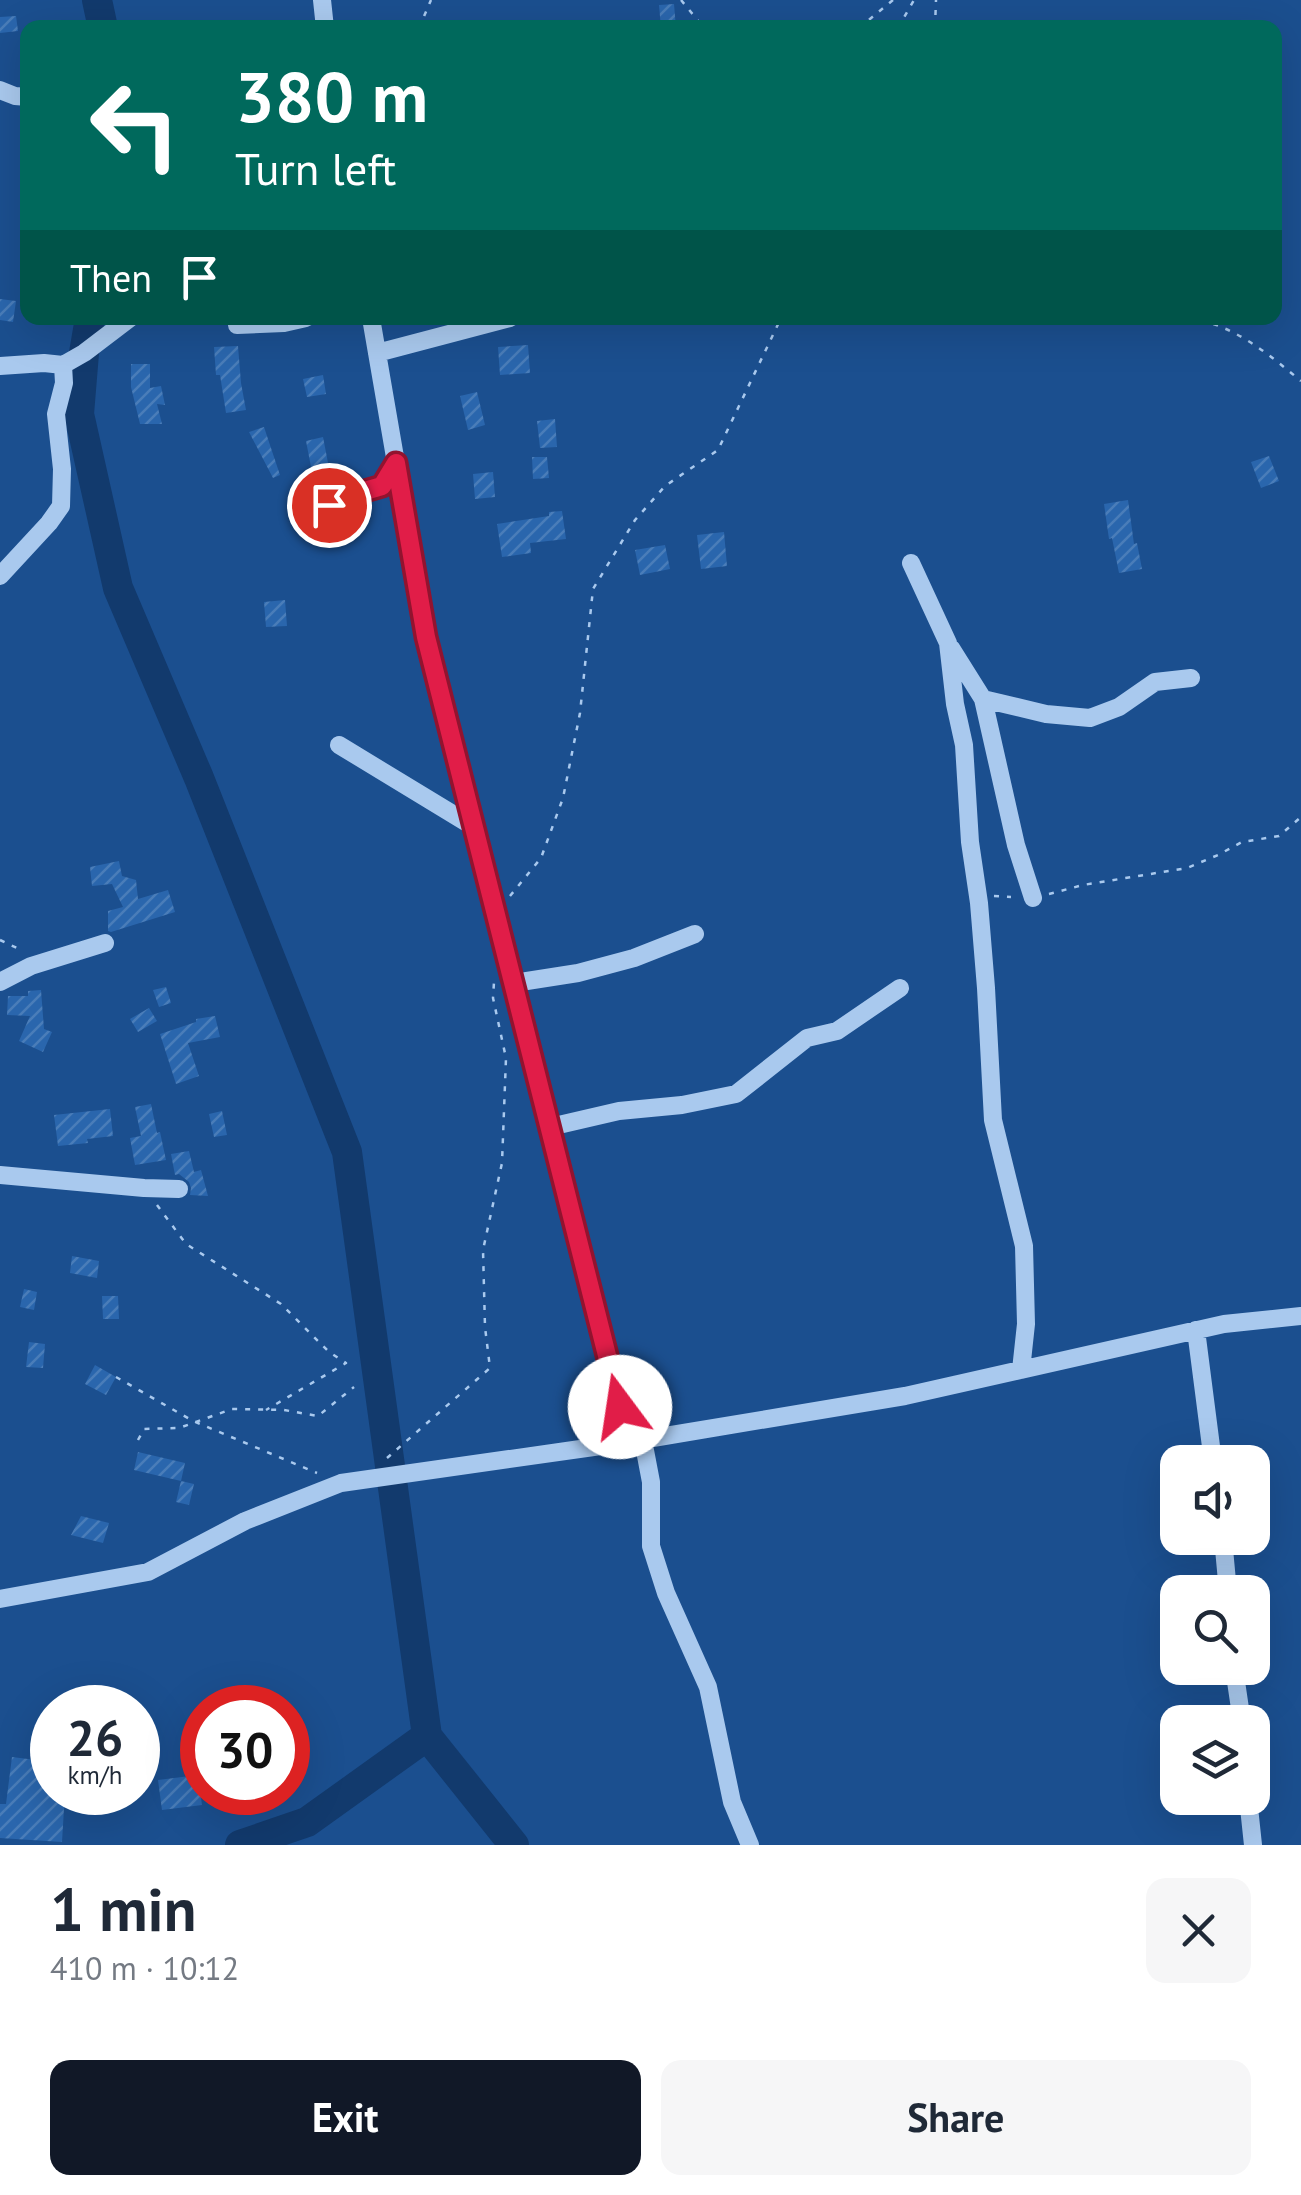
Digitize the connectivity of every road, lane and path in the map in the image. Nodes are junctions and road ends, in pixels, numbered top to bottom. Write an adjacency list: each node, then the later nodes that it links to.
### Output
1 (680, 0): 3 (path)
2 (894, 0): 4 (path)
3 (697, 20)
4 (869, 20)
5 (121, 325): 11 (street)
6 (372, 325): 10 (street)
7 (483, 325): 10 (street)
8 (779, 325): 26 (path)
9 (1220, 325): 13 (path)
10 (377, 353): 14 (street)
11 (64, 364): 12 (street); 17 (street)
12 (0, 366)
13 (1301, 381)
14 (396, 463): 15 (street); 23 (street)
15 (329, 505)
16 (911, 563): 18 (street)
17 (0, 576)
18 (948, 643): 20 (street); 25 (street)
19 (1191, 678): 20 (street)
20 (983, 699): 24 (street)
21 (339, 745): 23 (street)
22 (1301, 817): 24 (path)
23 (474, 827): 26 (street)
24 (1033, 898): 25 (path)
25 (978, 903): 39 (street)
26 (495, 908): 31 (street)
27 (695, 934): 31 (street)
28 (104, 943): 30 (street)
29 (494, 980): 47 (path)
30 (0, 982)
31 (514, 983): 33 (street)
32 (900, 988): 33 (street)
33 (550, 1127): 45 (street)
34 (0, 1175): 35 (street)
35 (144, 1188): 36 (street); 42 (path)
36 (180, 1189)
37 (1301, 1316): 38 (street)
38 (1196, 1330): 39 (street); 46 (street)
39 (1022, 1370): 45 (street)
40 (116, 1377): 43 (path)
41 (354, 1387): 42 (path)
42 (266, 1410): 43 (path)
43 (193, 1421): 44 (path); 48 (path)
44 (138, 1440)
45 (636, 1441): 48 (street); 51 (street)
46 (1212, 1445)
47 (389, 1457)
48 (340, 1483): 49 (street)
49 (0, 1599)
50 (1250, 1815): 52 (street)
51 (750, 1845)
52 (1253, 1845)

